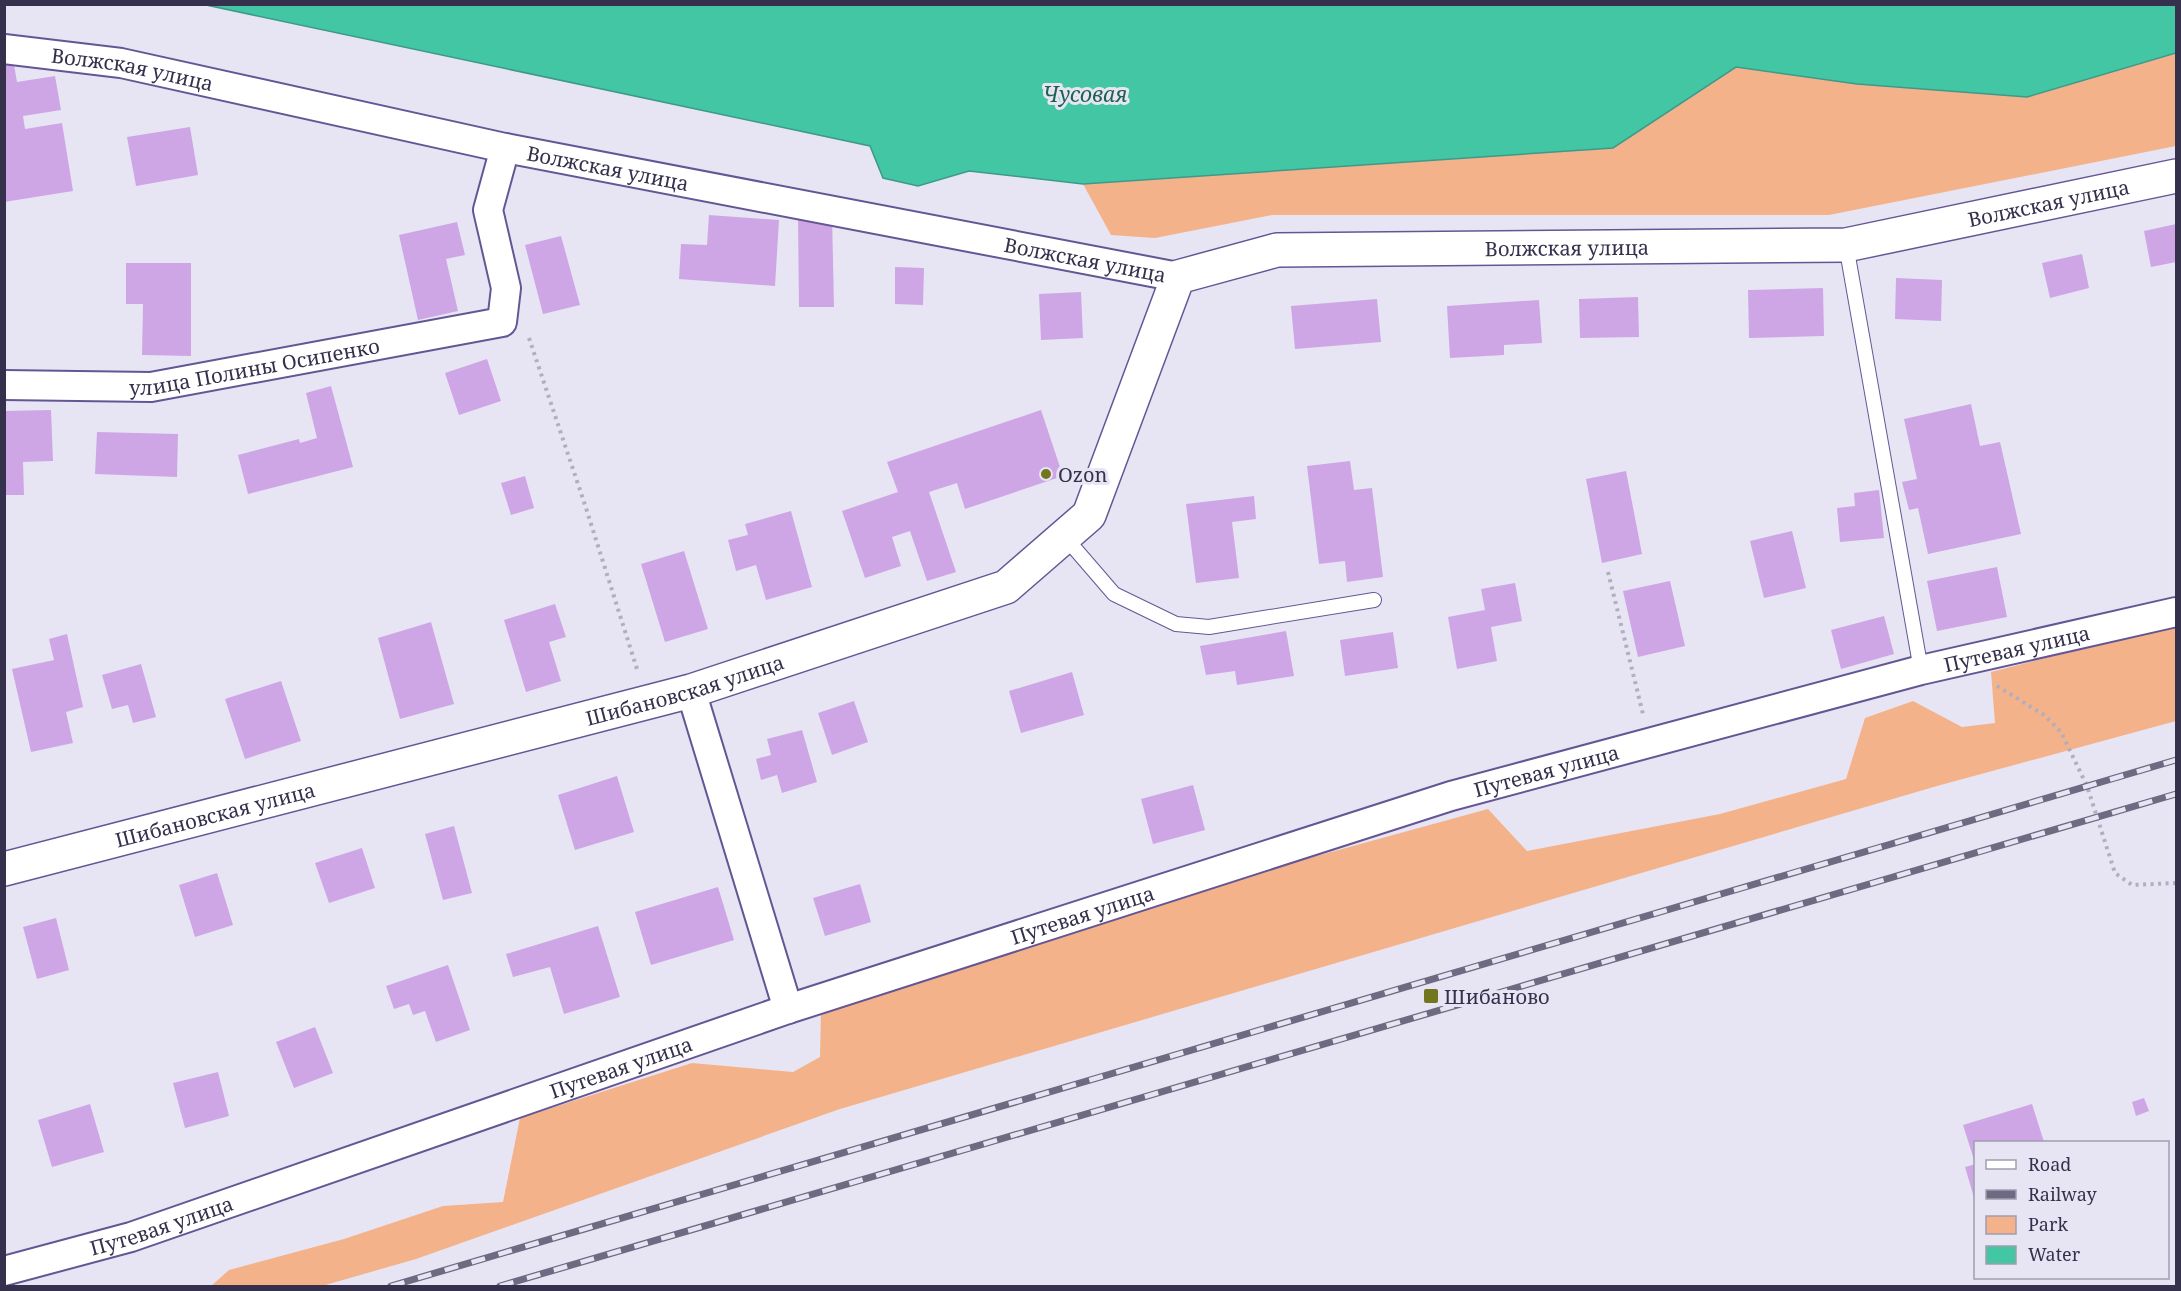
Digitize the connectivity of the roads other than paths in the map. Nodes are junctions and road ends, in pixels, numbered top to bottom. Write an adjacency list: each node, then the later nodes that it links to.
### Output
1 (4, 49): 2 (street, Волжская улица)
2 (505, 148): 5 (street, Волжская улица); 6 (street, улица Полины Осипенко)
3 (2176, 176): 4 (street, Волжская улица)
4 (1846, 245): 5 (street, Волжская улица); 10 (lane)
5 (1178, 277): 7 (street, Шибановская улица)
6 (4, 385)
7 (1064, 536): 8 (lane); 11 (street, Шибановская улица)
8 (1374, 600)
9 (2176, 612): 10 (street, Путевая улица)
10 (1922, 670): 13 (street, Путевая улица)
11 (691, 691): 12 (street, Шибановская улица); 13 (street)
12 (4, 869)
13 (788, 1009): 14 (street, Путевая улица)
14 (4, 1271)

